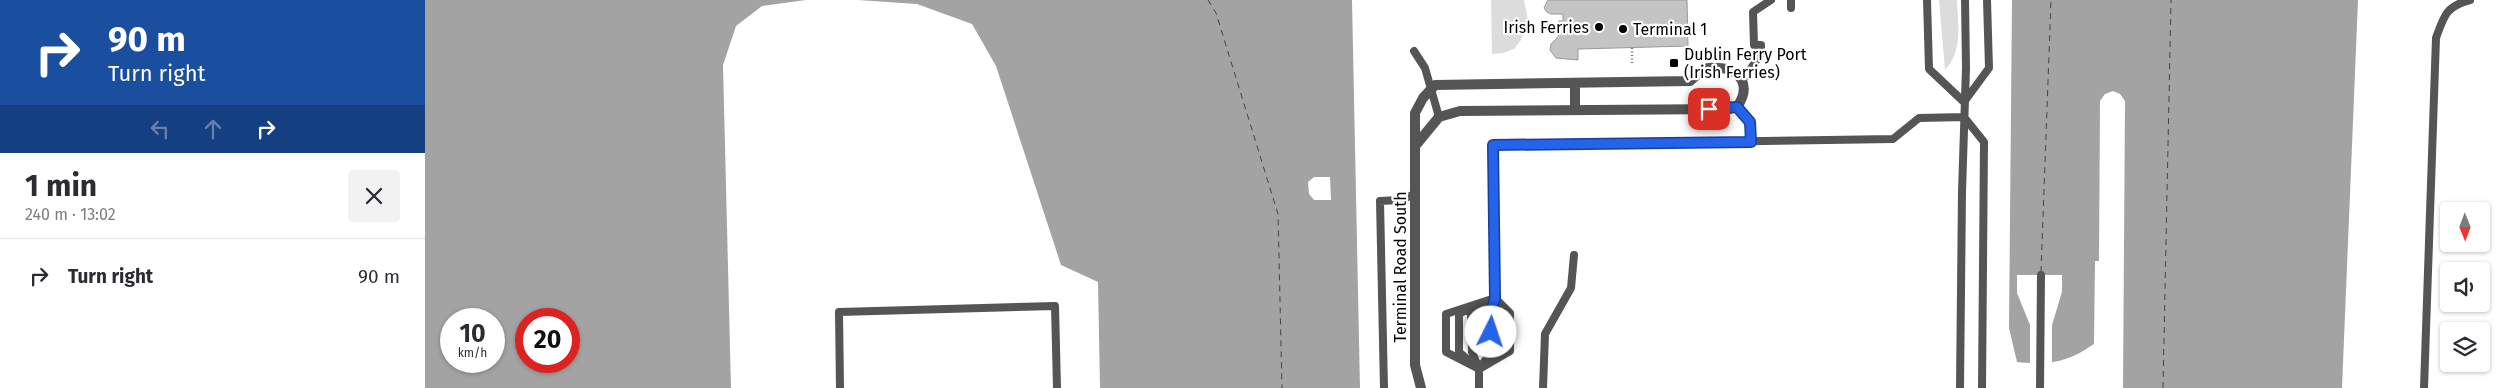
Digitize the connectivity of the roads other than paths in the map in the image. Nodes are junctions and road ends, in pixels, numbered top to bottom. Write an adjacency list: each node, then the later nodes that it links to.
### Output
1 (1771, 0): 7 (lane)
2 (1927, 0): 10 (lane)
3 (1965, 0): 10 (lane)
4 (1987, 0): 10 (lane)
5 (2470, 0): 31 (lane)
6 (1414, 51): 9 (lane)
7 (1742, 81): 8 (street); 11 (street)
8 (1575, 83): 9 (street); 12 (street)
9 (1431, 89): 13 (lane); 16 (street, Terminal Road South)
10 (1964, 102): 14 (lane)
11 (1737, 107): 12 (street); 15 (lane)
12 (1575, 110): 13 (street)
13 (1439, 116): 16 (street)
14 (1964, 117): 15 (lane); 28 (lane); 29 (lane)
15 (1751, 142): 20 (lane)
16 (1416, 145): 17 (street, Terminal Road South)
17 (1415, 194): 24 (lane); 25 (street, Terminal Road South)
18 (1574, 255): 27 (lane)
19 (2041, 275): 30 (lane)
20 (1495, 298): 21 (lane); 21 (lane); 21 (lane); 21 (lane); 21 (lane)
21 (1479, 369): 26 (lane)
22 (840, 388): 23 (lane)
23 (1057, 388)
24 (1384, 388)
25 (1421, 388)
26 (1479, 388)
27 (1543, 388)
28 (1960, 388)
29 (1982, 388)
30 (2040, 388)
31 (2424, 388)

